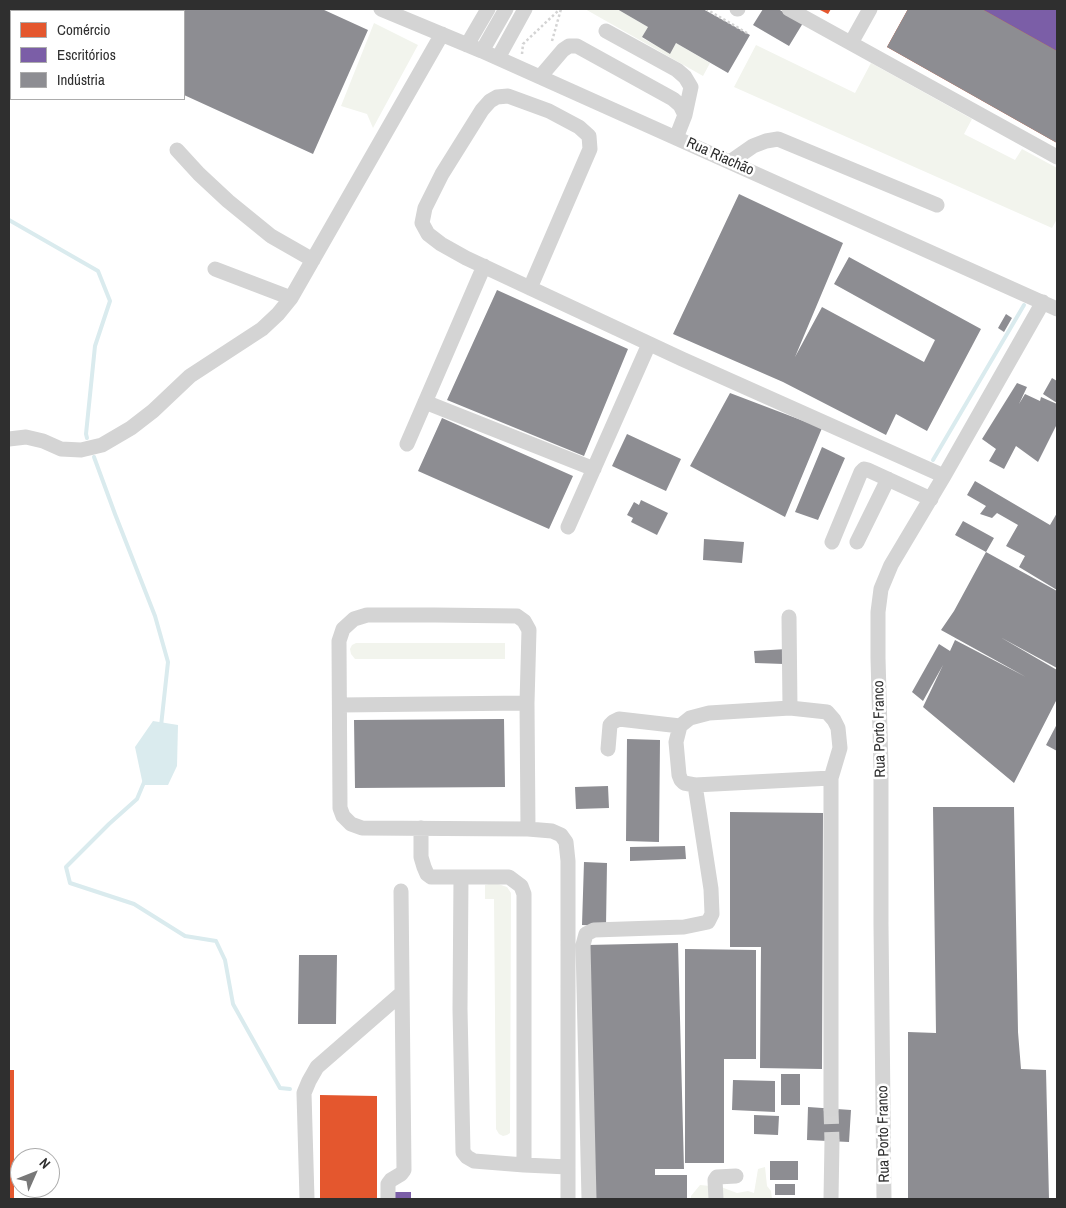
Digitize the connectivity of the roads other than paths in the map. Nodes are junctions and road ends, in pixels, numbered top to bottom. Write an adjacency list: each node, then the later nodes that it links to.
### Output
1 (381, 9): 8 (street, Rua Riachão)
2 (488, 9): 10 (street)
3 (506, 9): 11 (street)
4 (525, 9): 12 (street)
5 (789, 9): 9 (street)
6 (870, 9): 9 (street)
7 (606, 31): 14 (street)
8 (442, 34): 10 (street, Rua Riachão); 20 (street)
9 (851, 43): 17 (street)
10 (468, 45): 11 (street, Rua Riachão)
11 (482, 51): 12 (street, Rua Riachão)
12 (498, 58): 13 (street, Rua Riachão)
13 (540, 77): 14 (street); 15 (street, Rua Riachão)
14 (685, 116): 15 (street)
15 (676, 138): 18 (street, Rua Riachão)
16 (177, 150): 20 (street)
17 (1057, 157)
18 (730, 162): 19 (street); 25 (street, Rua Riachão)
19 (937, 205)
20 (313, 260): 24 (street)
21 (484, 266): 23 (street); 23 (street); 28 (street)
22 (214, 268): 24 (street)
23 (530, 288): 27 (street)
24 (291, 298): 29 (street)
25 (1043, 302): 26 (street, Rua Riachão); 32 (street, Rua Porto Franco)
26 (1057, 309)
27 (650, 344): 31 (street); 32 (street)
28 (425, 402): 30 (street); 31 (street)
29 (9, 438)
30 (407, 444)
31 (594, 469): 35 (street)
32 (944, 476): 34 (street, Rua Porto Franco)
33 (888, 479): 34 (street); 36 (street); 37 (street)
34 (931, 499): 62 (street, Rua Porto Franco)
35 (568, 528)
36 (832, 542)
37 (857, 542)
38 (789, 617): 41 (street)
39 (527, 703): 40 (street); 40 (street); 47 (street)
40 (340, 705): 46 (street)
41 (790, 708): 42 (street); 44 (street)
42 (680, 726): 43 (street); 45 (street)
43 (608, 749)
44 (832, 778): 45 (street); 51 (street)
45 (695, 785): 59 (street)
46 (421, 828): 47 (street); 48 (street)
47 (528, 829): 54 (street)
48 (461, 877): 53 (street); 53 (street)
49 (401, 891): 50 (street)
50 (402, 994): 56 (street); 57 (street)
51 (830, 1109)
52 (832, 1141): 61 (street)
53 (524, 1165): 54 (street)
54 (568, 1167): 58 (street)
55 (736, 1176): 60 (street)
56 (307, 1199)
57 (388, 1199)
58 (568, 1199)
59 (589, 1199)
60 (716, 1199)
61 (831, 1199)
62 (884, 1199)

